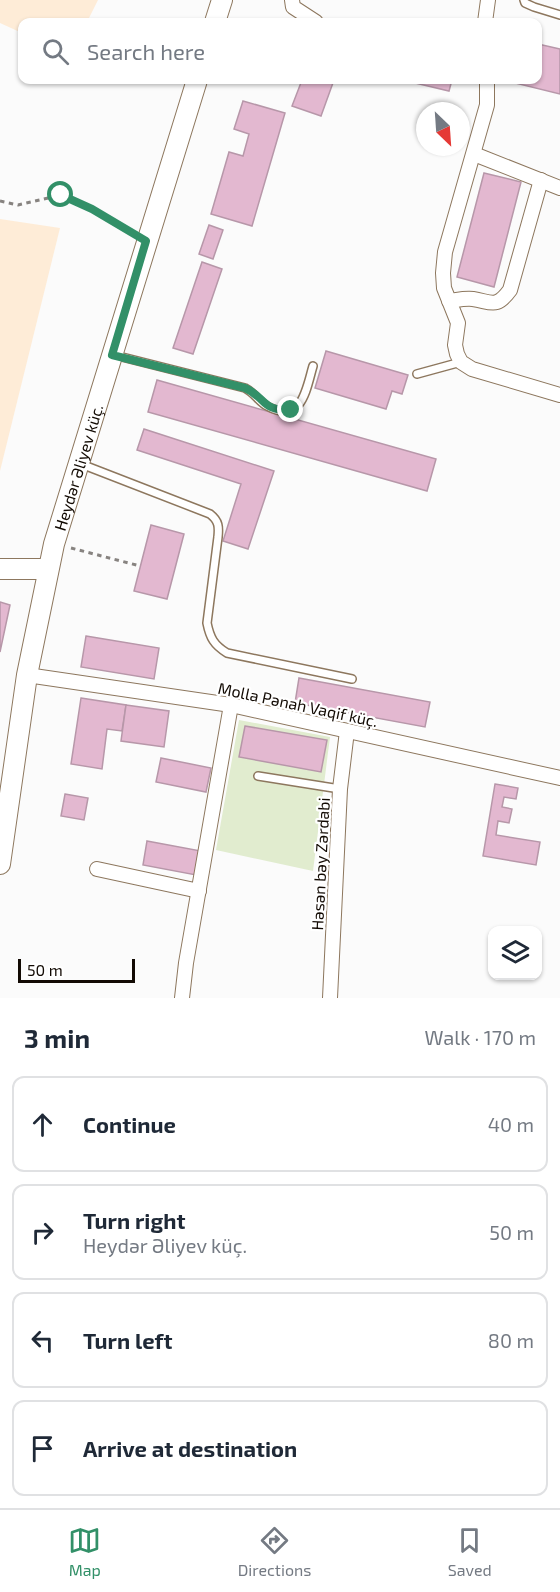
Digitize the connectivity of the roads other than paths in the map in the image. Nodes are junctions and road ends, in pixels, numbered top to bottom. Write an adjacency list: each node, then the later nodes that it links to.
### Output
1 (222, 0): 6 (main road)
2 (292, 0): 7 (street)
3 (488, 0): 8 (street)
4 (524, 0): 5 (lane)
5 (560, 15)
6 (216, 18)
7 (310, 18)
8 (486, 18)
9 (196, 84): 15 (main road, Heydər Əliyev küç.)
10 (487, 84): 11 (street)
11 (474, 154): 12 (street); 14 (street)
12 (541, 180): 13 (street); 14 (street)
13 (560, 188)
14 (449, 301): 16 (street)
15 (112, 355): 17 (lane); 20 (main road, Heydər Əliyev küç.)
16 (461, 362): 18 (lane); 19 (street)
17 (313, 366)
18 (417, 374)
19 (560, 395)
20 (79, 463): 22 (main road, Heydər Əliyev küç.); 24 (lane)
21 (0, 569): 22 (main road)
22 (48, 569): 23 (main road, Heydər Əliyev küç.)
23 (27, 675): 25 (street, Molla Pənah Vaqif küç.); 30 (main road, Heydər Əliyev küç.)
24 (352, 679)
25 (231, 705): 26 (street, Molla Pənah Vaqif küç.); 32 (street)
26 (347, 731): 28 (street, Molla Pənah Vaqif küç.); 29 (street, Həsən bəy Zərdabi)
27 (258, 776): 29 (lane)
28 (560, 777)
29 (340, 789): 34 (street, Həsən bəy Zərdabi)
30 (0, 864)
31 (97, 869): 32 (street)
32 (199, 891): 33 (street)
33 (182, 998)
34 (330, 998)

